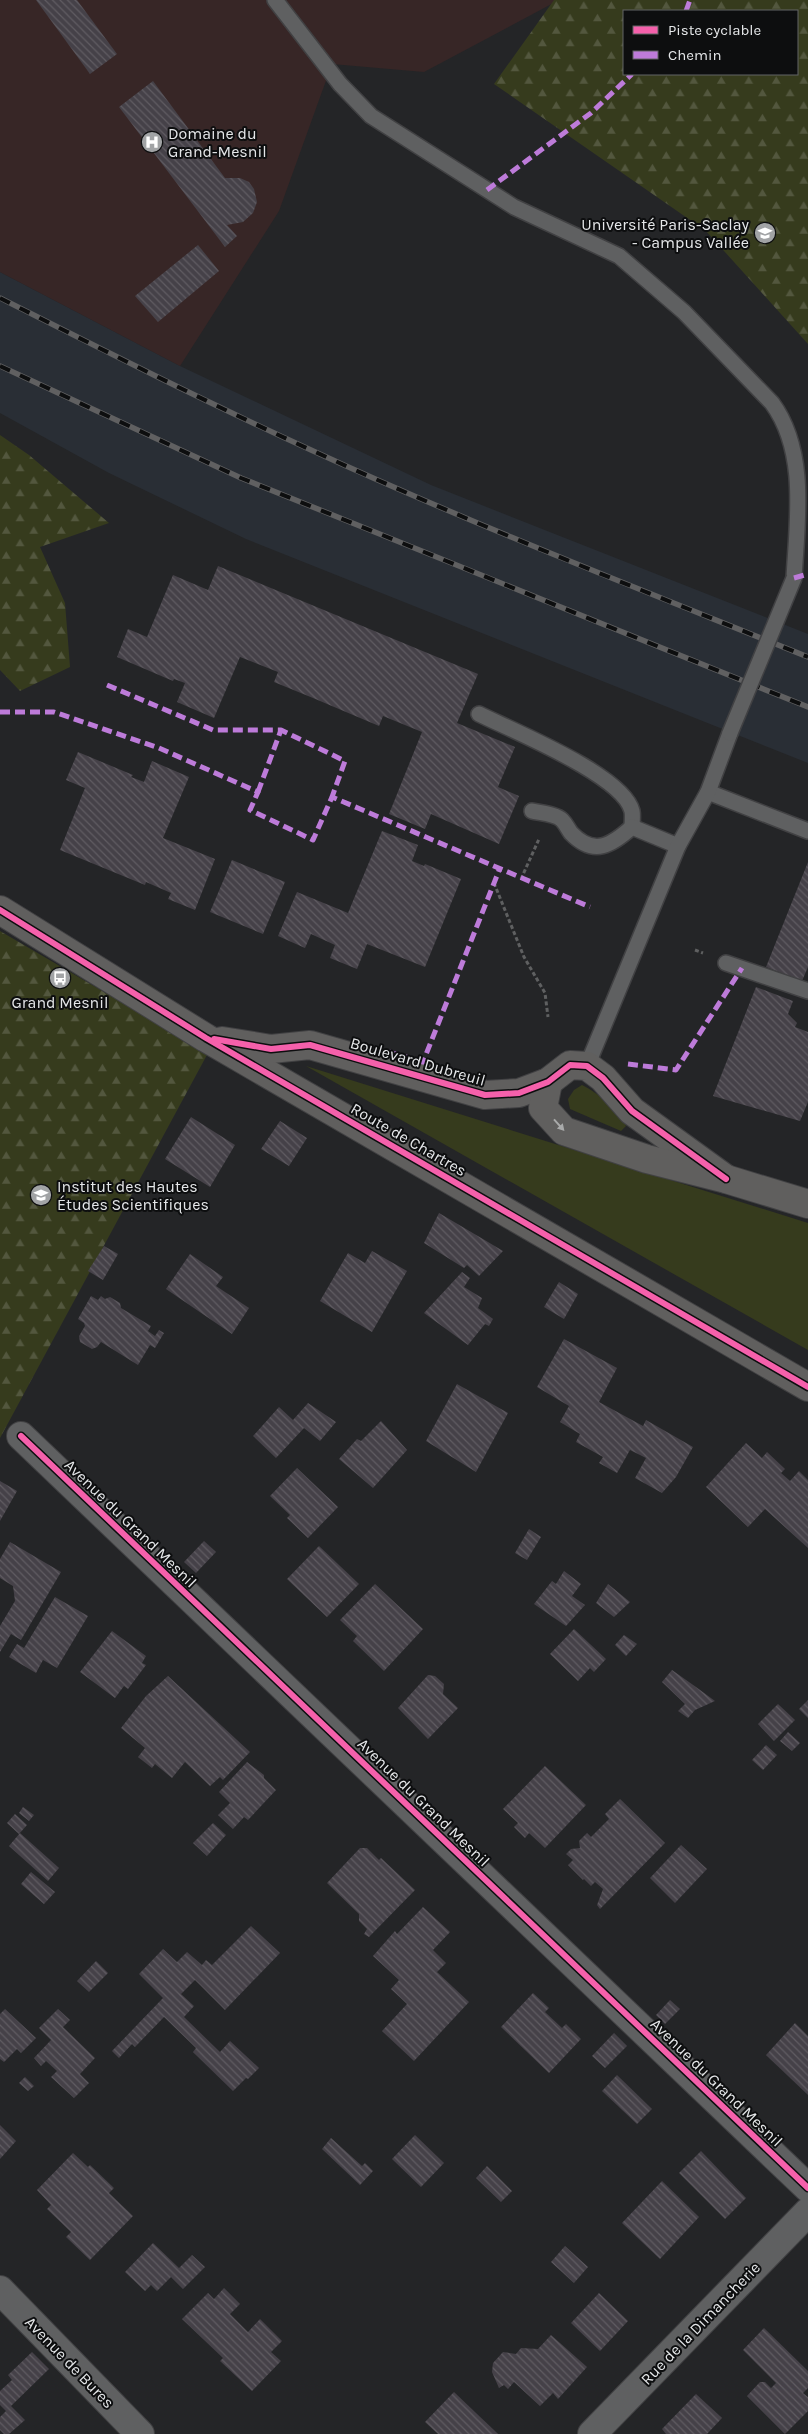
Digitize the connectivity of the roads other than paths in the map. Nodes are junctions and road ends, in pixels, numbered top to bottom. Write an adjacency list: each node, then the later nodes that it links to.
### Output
1 (275, 0): 3 (lane, bridge)
2 (479, 714): 5 (lane)
3 (708, 792): 6 (lane); 7 (lane)
4 (532, 810): 5 (lane)
5 (632, 827): 7 (lane)
6 (808, 831)
7 (678, 846): 12 (lane)
8 (0, 910): 11 (main road, Route de Chartres)
9 (726, 963): 10 (lane)
10 (808, 991)
11 (206, 1038): 13 (main road, Boulevard Dubreuil); 16 (main road, Route de Chartres)
12 (587, 1066): 13 (main road, Boulevard Dubreuil); 14 (main road)
13 (548, 1082): 14 (main road, one-way to 14)
14 (726, 1179): 15 (main road)
15 (808, 1204)
16 (808, 1388)
17 (21, 1436): 18 (street, Avenue du Grand Mesnil)
18 (808, 2188)
19 (808, 2212): 22 (street, Rue de la Dimancherie)
20 (0, 2290): 21 (street, Avenue de Bures)
21 (140, 2434)
22 (592, 2434)

